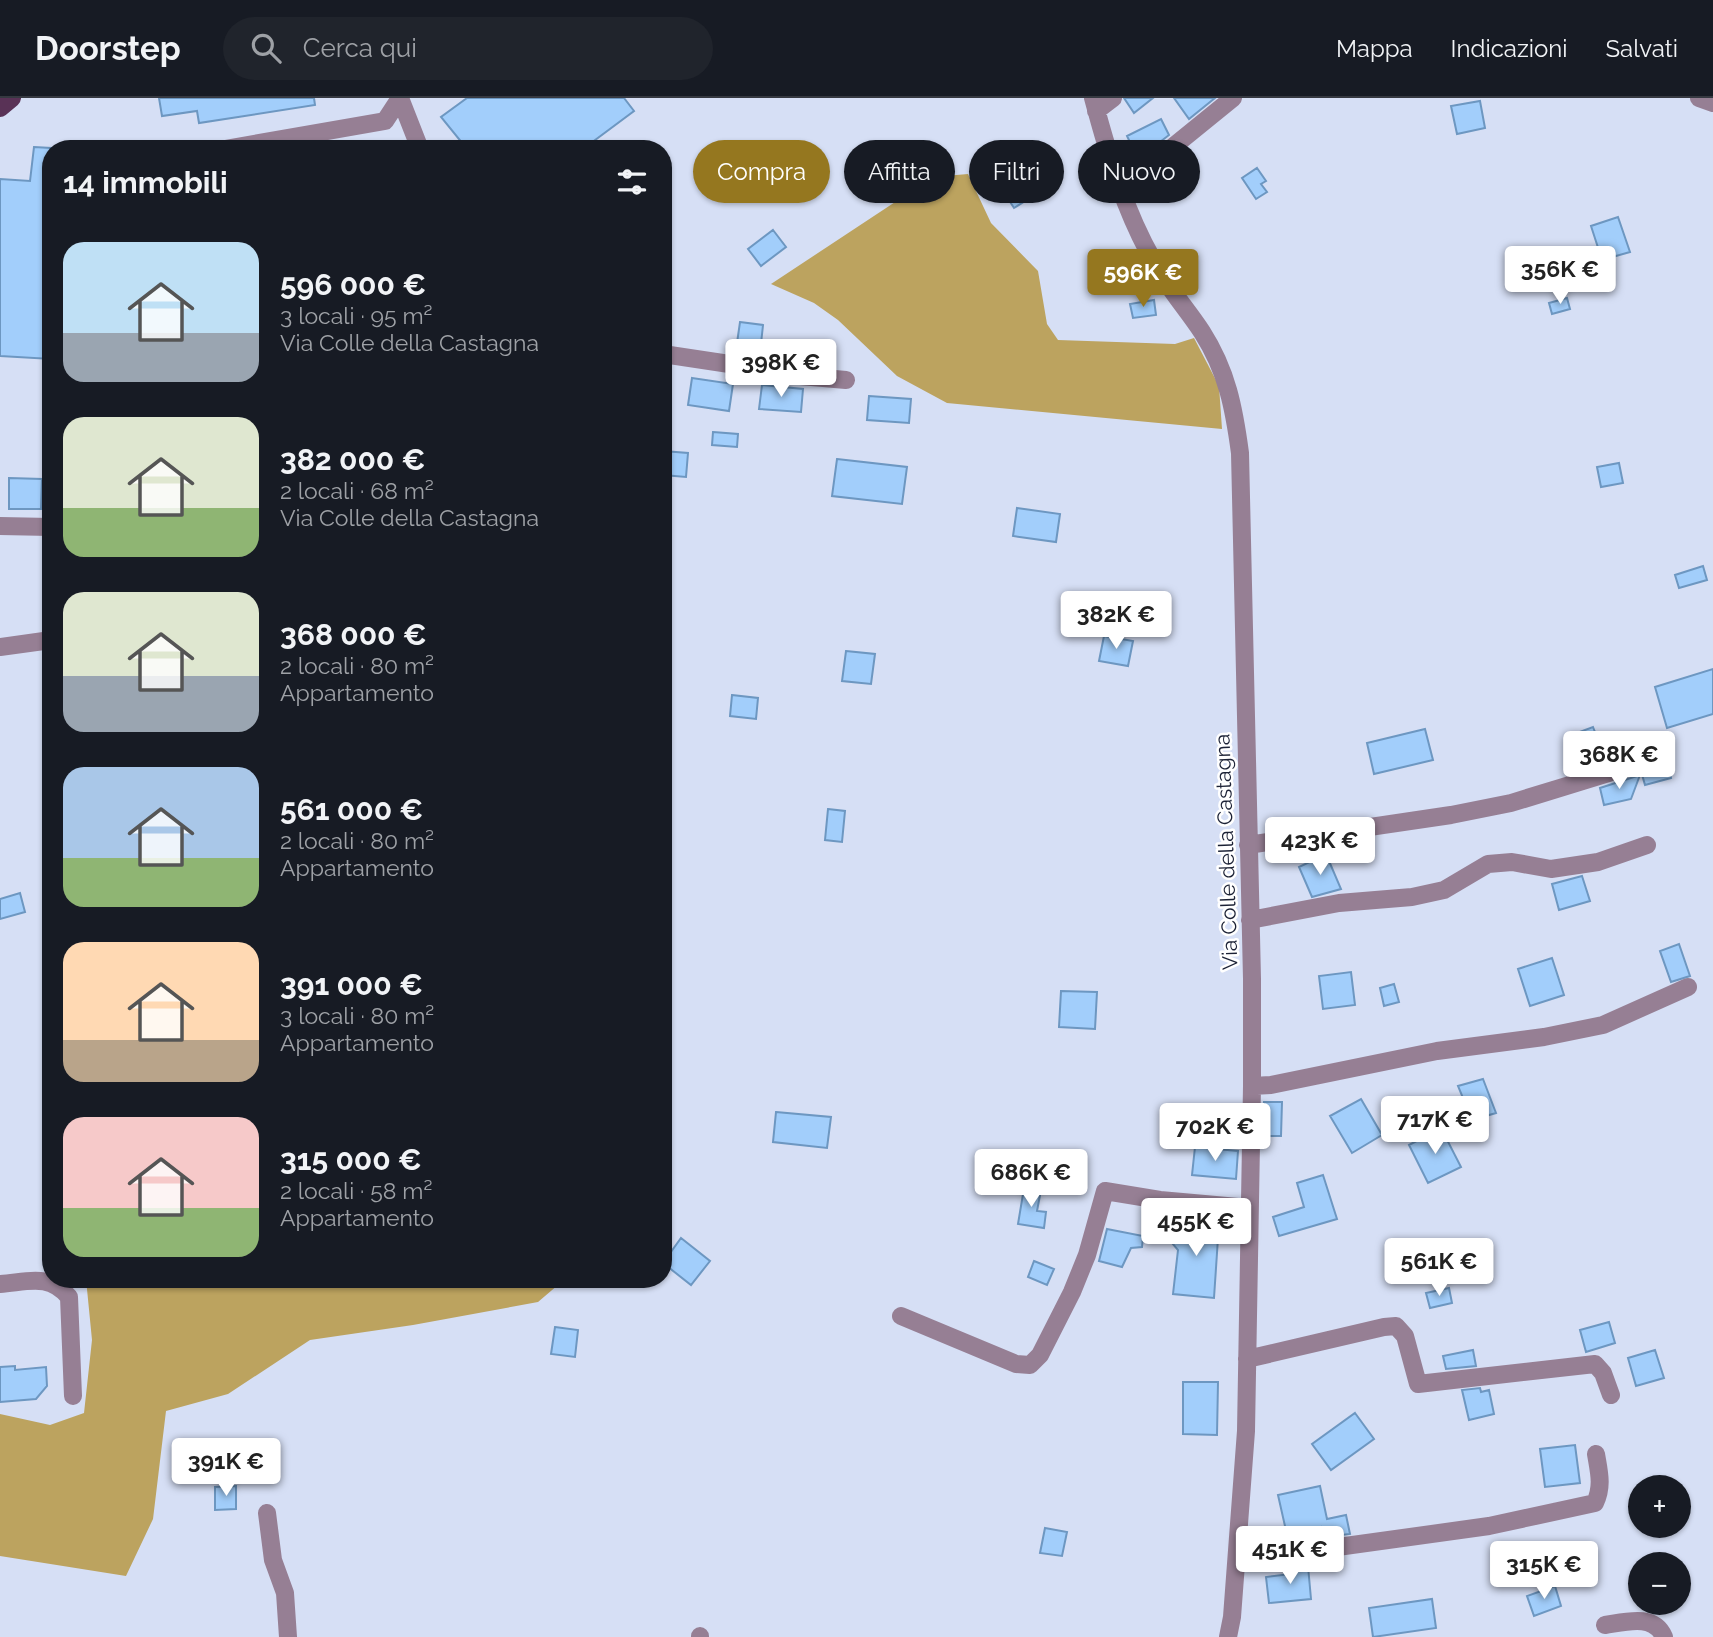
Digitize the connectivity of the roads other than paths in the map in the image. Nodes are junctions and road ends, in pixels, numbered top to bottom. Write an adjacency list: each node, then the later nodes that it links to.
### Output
1 (12, 98): 8 (main road)
2 (400, 98): 9 (street); 10 (street)
3 (1113, 98): 7 (street)
4 (1233, 98): 12 (street)
5 (1699, 98): 6 (street)
6 (1713, 103)
7 (1094, 105): 11 (street, Via Colle della Castagna)
8 (0, 108)
9 (276, 140)
10 (416, 140)
11 (1105, 140)
12 (1181, 140)
13 (1127, 203): 21 (street, Via Colle della Castagna)
14 (672, 355): 15 (street)
15 (846, 380)
16 (0, 526): 17 (street)
17 (42, 527)
18 (42, 641): 19 (street)
19 (0, 648)
20 (1609, 773): 21 (street)
21 (1248, 845): 23 (street, Via Colle della Castagna)
22 (1647, 845): 23 (street)
23 (1250, 920): 25 (street, Via Colle della Castagna)
24 (1688, 988): 25 (street)
25 (1252, 1086): 26 (street, Via Colle della Castagna)
26 (1249, 1208): 30 (street); 31 (street, Via Colle della Castagna)
27 (42, 1280): 28 (street)
28 (0, 1284)
29 (61, 1288): 33 (street)
30 (901, 1316)
31 (1247, 1359): 32 (street); 36 (street, Via Colle della Castagna)
32 (1611, 1395)
33 (73, 1396)
34 (1596, 1454): 36 (street)
35 (267, 1513): 38 (street)
36 (1237, 1561): 39 (street, Via Colle della Castagna)
37 (1605, 1625): 40 (street)
38 (288, 1637)
39 (1228, 1637)
40 (1664, 1637)

